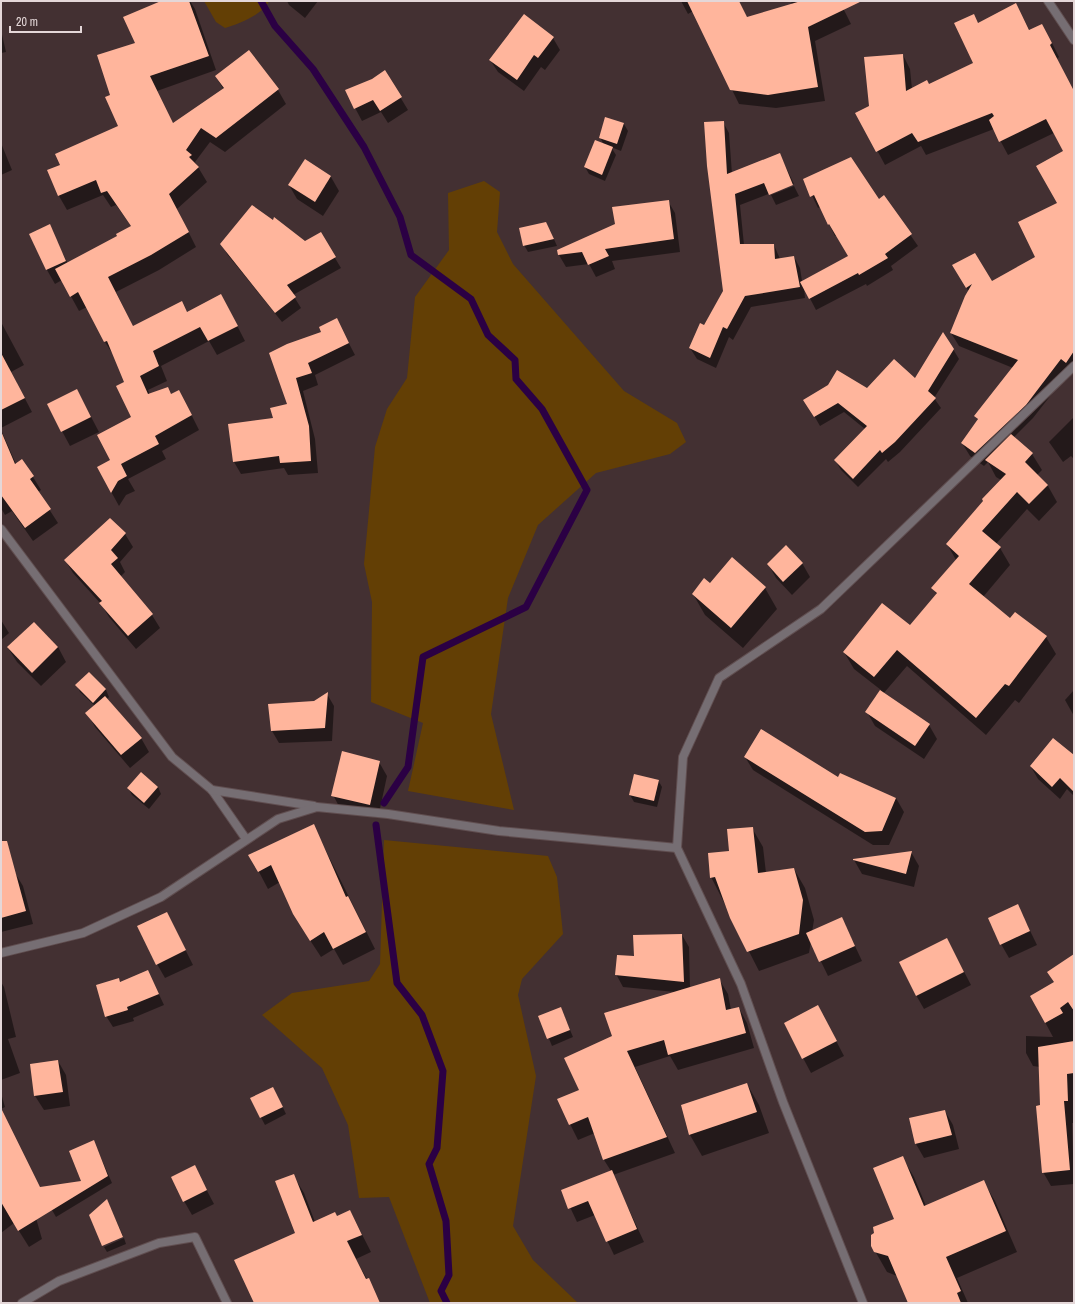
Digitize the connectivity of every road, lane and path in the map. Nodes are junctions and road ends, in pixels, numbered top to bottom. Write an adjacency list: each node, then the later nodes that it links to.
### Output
1 (1048, 1): 2 (street)
2 (1074, 40)
3 (1074, 366): 8 (street)
4 (1, 529): 5 (street)
5 (212, 790): 6 (street); 7 (street)
6 (317, 807): 7 (street); 8 (street)
7 (246, 839): 9 (street)
8 (677, 848): 12 (street)
9 (1, 953)
10 (22, 1303): 11 (street)
11 (227, 1303)
12 (863, 1303)

